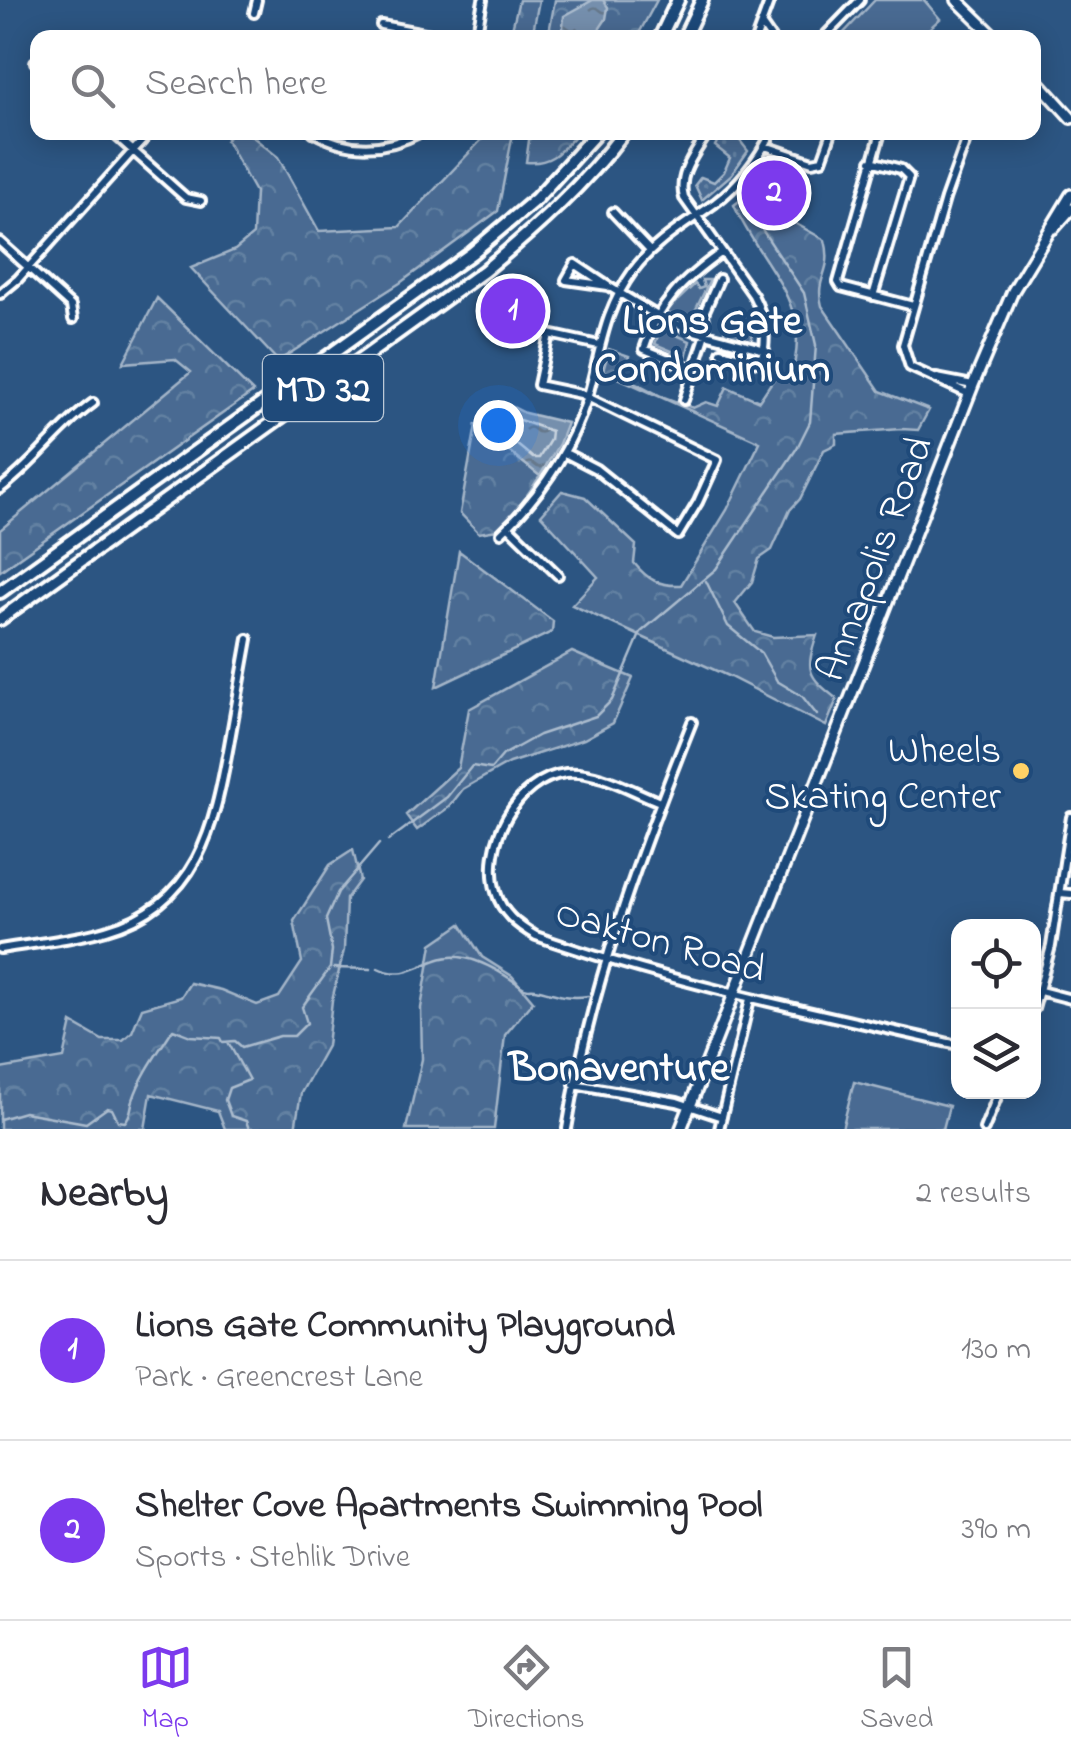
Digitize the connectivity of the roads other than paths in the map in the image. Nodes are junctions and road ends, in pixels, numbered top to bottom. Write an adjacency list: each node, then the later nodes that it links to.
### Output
1 (257, 0): 8 (street)
2 (483, 0): 12 (street)
3 (678, 0): 13 (highway)
4 (702, 0): 14 (highway)
5 (770, 0): 9 (street)
6 (860, 0): 17 (street)
7 (957, 0): 18 (main road)
8 (254, 13)
9 (762, 24): 15 (street); 16 (street)
10 (381, 25): 11 (street)
11 (408, 30)
12 (477, 30)
13 (664, 30)
14 (688, 30)
15 (759, 30)
16 (766, 30)
17 (831, 30)
18 (988, 30)
19 (1041, 85): 20 (main road)
20 (1054, 99): 21 (main road); 22 (main road)
21 (1071, 110)
22 (1071, 118)
23 (120, 140): 35 (street)
24 (143, 140): 35 (street)
25 (328, 140): 26 (street)
26 (400, 140)
27 (590, 140): 69 (highway, MD 32)
28 (617, 140): 70 (highway, MD 32)
29 (703, 140): 41 (street)
30 (768, 140): 34 (street)
31 (830, 140): 34 (street)
32 (878, 140): 36 (street)
33 (966, 140): 52 (street)
34 (765, 146): 41 (street)
35 (133, 152): 38 (street); 46 (street)
36 (871, 161): 51 (street); 51 (street)
37 (1071, 194): 42 (main road, Annapolis Road)
38 (200, 201)
39 (1071, 208): 42 (main road, Annapolis Road)
40 (613, 212): 44 (street)
41 (696, 216): 44 (street); 45 (street)
42 (1045, 238): 60 (main road, Annapolis Road)
43 (0, 242): 46 (street)
44 (650, 251): 49 (street)
45 (722, 252): 53 (street); 57 (street)
46 (28, 268): 50 (street); 54 (street)
47 (719, 280): 55 (street)
48 (608, 286): 48 (street); 49 (street)
49 (618, 293): 53 (street); 56 (street)
50 (0, 294)
51 (873, 296): 52 (street)
52 (913, 306): 60 (street)
53 (656, 315): 55 (street); 59 (street)
54 (73, 319)
55 (706, 334): 57 (street); 59 (street)
56 (599, 345): 61 (street); 61 (street)
57 (765, 350): 58 (street)
58 (721, 352)
59 (693, 369): 62 (street)
60 (971, 390): 81 (main road, Annapolis Road)
61 (587, 397): 64 (street); 64 (street)
62 (684, 400)
63 (93, 403): 65 (street)
64 (565, 453): 66 (street)
65 (0, 488)
66 (508, 526): 67 (street); 68 (street)
67 (501, 533)
68 (558, 575)
69 (0, 592)
70 (0, 619)
71 (248, 639): 77 (street)
72 (692, 722): 73 (street)
73 (660, 802): 78 (street); 78 (street, Oakton Road)
74 (1071, 816): 75 (street)
75 (1060, 893): 76 (street); 79 (street)
76 (1071, 894)
77 (0, 949)
78 (607, 957): 81 (street, Oakton Road); 85 (street)
79 (1041, 986)
80 (1041, 991): 83 (street)
81 (734, 994): 82 (street, Oakton Road); 87 (main road, Annapolis Road)
82 (750, 999): 84 (street, Oakton Road); 88 (street)
83 (1071, 999)
84 (951, 1043)
85 (574, 1084): 87 (street); 89 (street)
86 (996, 1099): 92 (street)
87 (690, 1106): 88 (street); 90 (main road, Annapolis Road)
88 (722, 1116): 91 (street)
89 (567, 1129)
90 (681, 1129)
91 (719, 1129)
92 (984, 1129)

